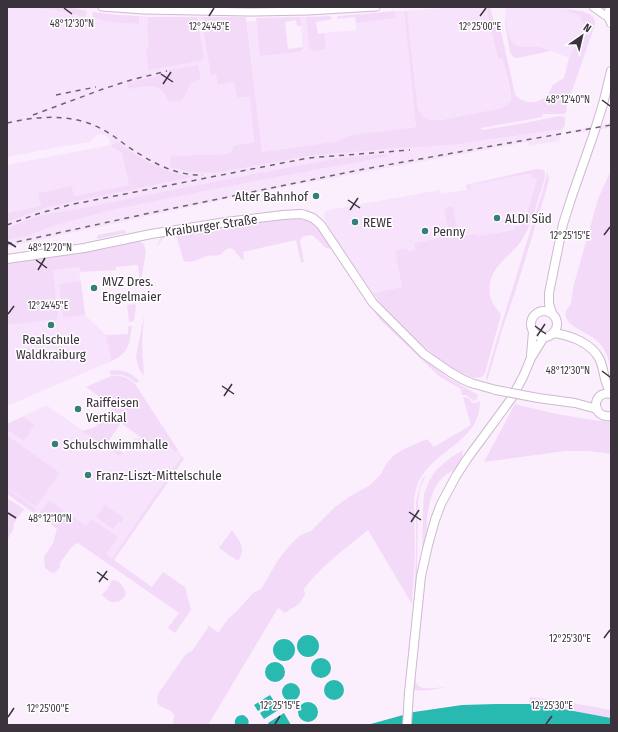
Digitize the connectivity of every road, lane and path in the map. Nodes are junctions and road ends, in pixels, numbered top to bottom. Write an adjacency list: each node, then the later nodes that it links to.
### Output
1 (102, 7): 2 (street)
2 (376, 7)
3 (593, 7): 5 (street)
4 (610, 7): 5 (main road)
5 (610, 20)
6 (611, 71): 8 (main road)
7 (7, 259): 20 (main road, Kraiburger Straße, bridge)
8 (549, 293): 9 (main road); 10 (main road)
9 (540, 311): 10 (main road); 12 (main road)
10 (552, 313): 11 (main road)
11 (557, 321): 13 (main road); 15 (main road)
12 (533, 332): 14 (main road); 16 (main road)
13 (553, 333): 14 (main road); 15 (main road)
14 (544, 337): 16 (main road)
15 (571, 337): 17 (main road)
16 (531, 358): 23 (main road)
17 (604, 381): 18 (main road); 19 (main road)
18 (611, 393): 19 (main road)
19 (599, 398): 20 (main road); 21 (main road)
20 (575, 403): 21 (main road)
21 (597, 408): 22 (main road)
22 (611, 416)
23 (407, 725)

